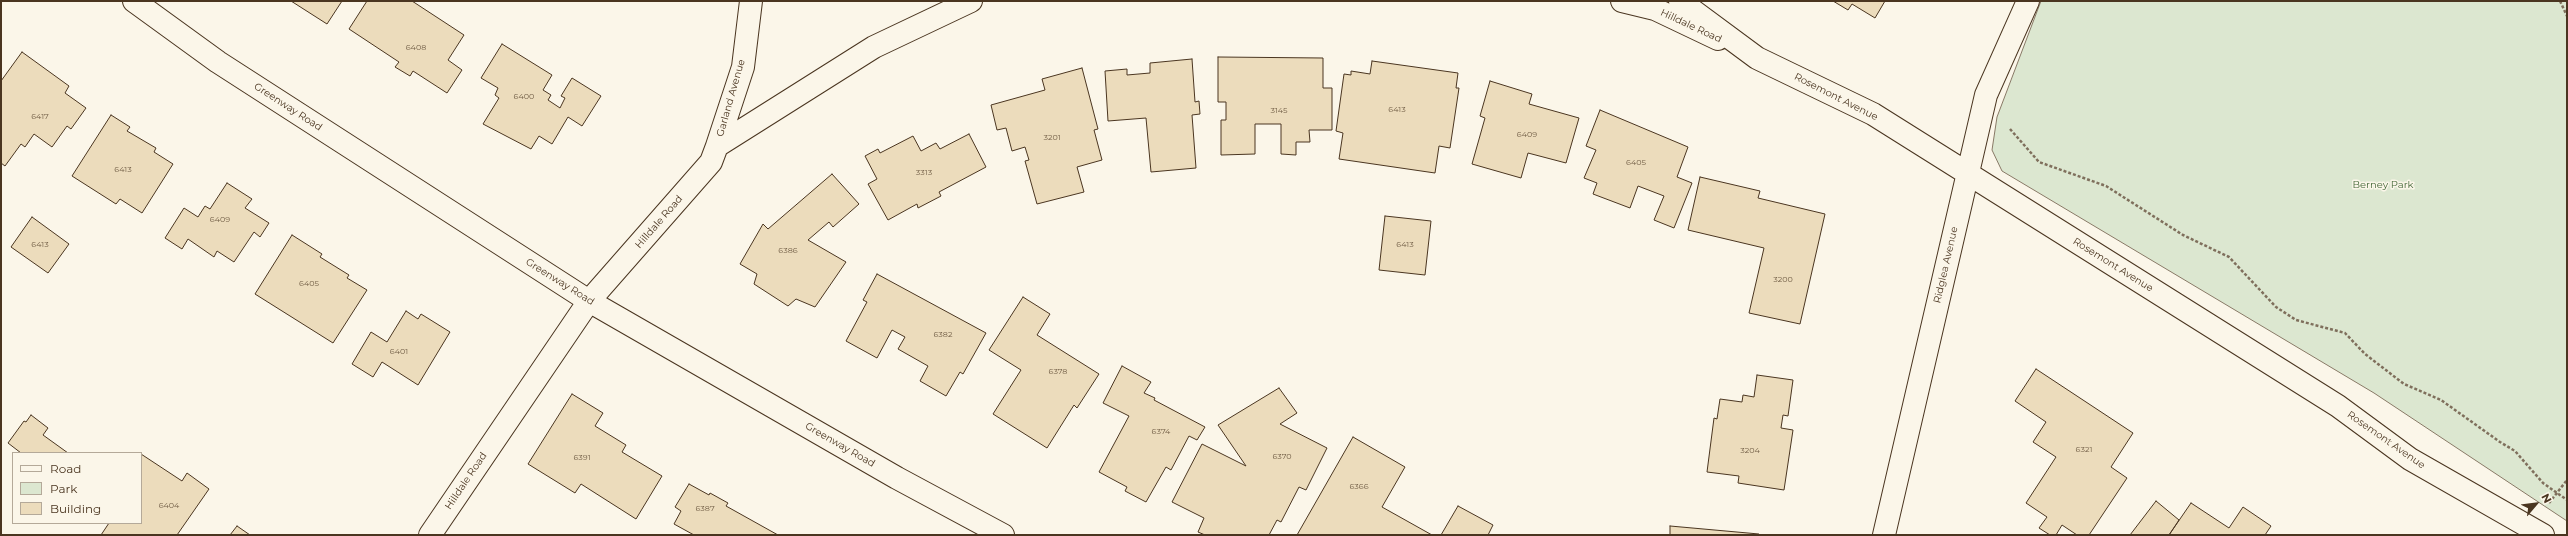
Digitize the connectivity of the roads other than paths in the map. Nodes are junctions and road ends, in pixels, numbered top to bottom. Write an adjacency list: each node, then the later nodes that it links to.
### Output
1 (134, 1): 10 (street, Greenway Road)
2 (751, 1): 8 (street, Garland Avenue)
3 (971, 1): 8 (street)
4 (1622, 1): 7 (street, Hilldale Road)
5 (1680, 1): 7 (street, Rosemont Avenue)
6 (2028, 1): 9 (street, Ridglea Avenue)
7 (1757, 58): 9 (street, Rosemont Avenue)
8 (717, 146): 10 (street, Hilldale Road)
9 (1966, 173): 13 (street, Ridglea Avenue); 14 (street, Rosemont Avenue)
10 (589, 301): 11 (street, Hilldale Road); 12 (street, Greenway Road)
11 (430, 535)
12 (1003, 535)
13 (1884, 535)
14 (2543, 535)

